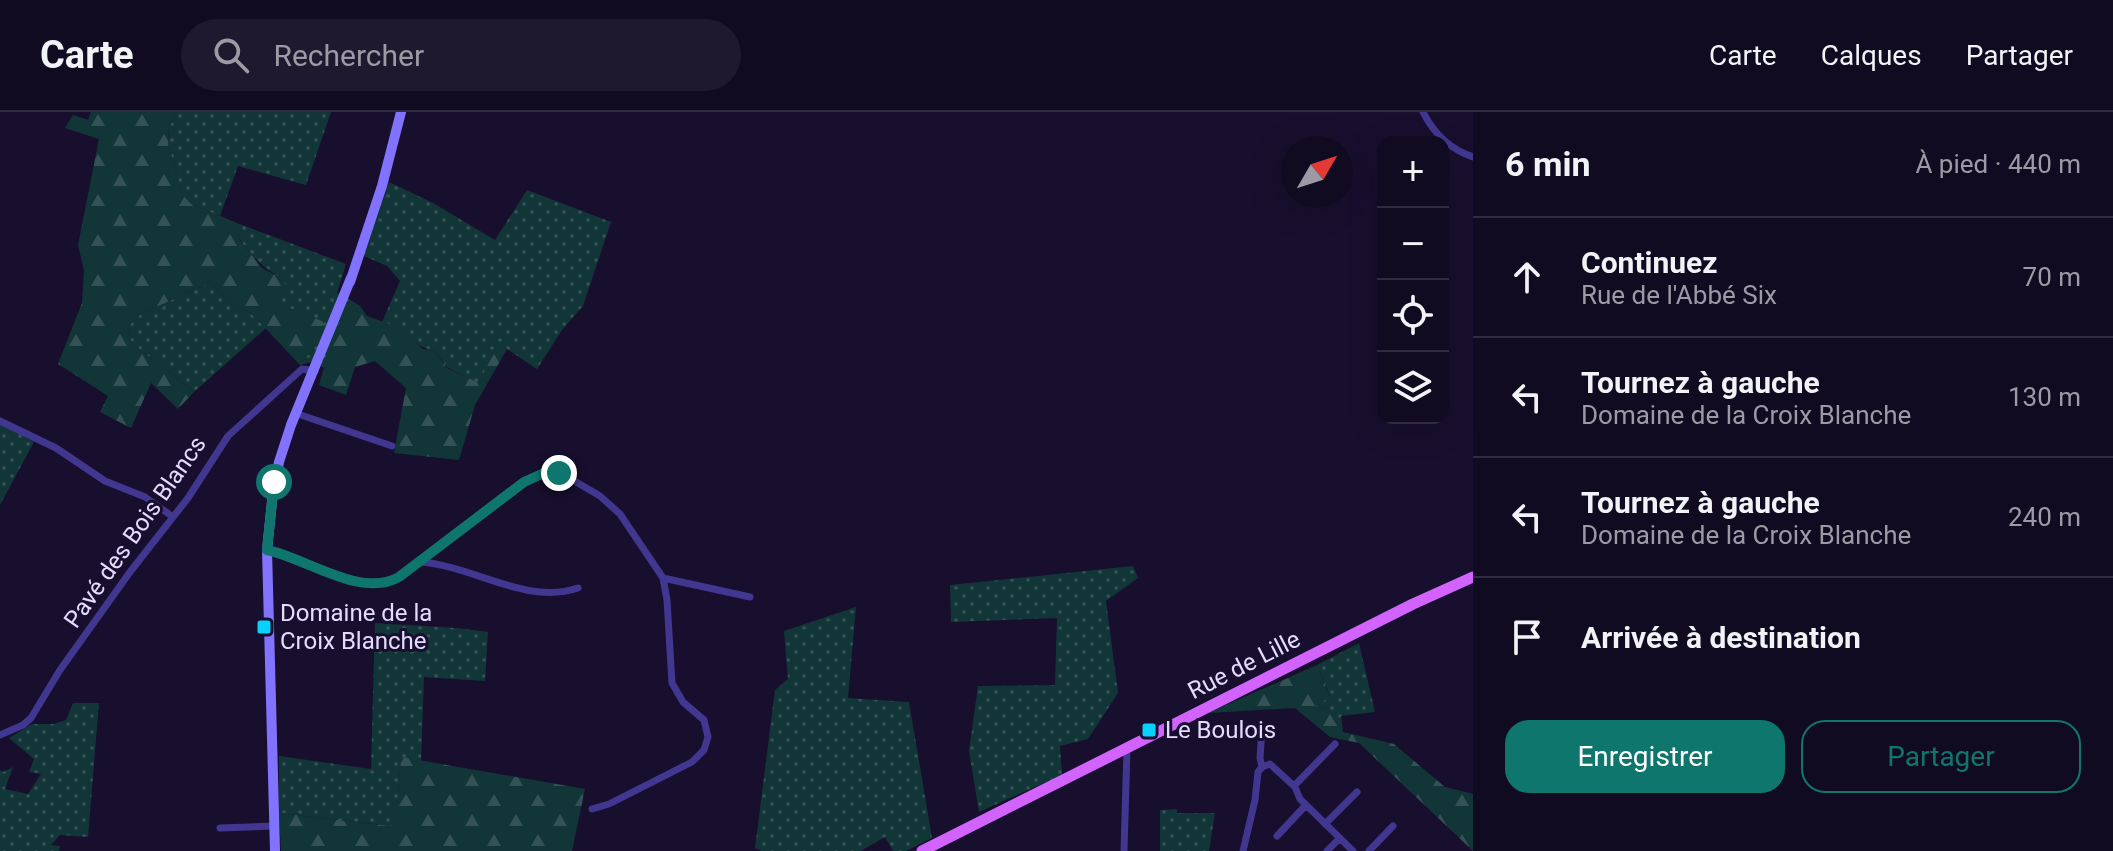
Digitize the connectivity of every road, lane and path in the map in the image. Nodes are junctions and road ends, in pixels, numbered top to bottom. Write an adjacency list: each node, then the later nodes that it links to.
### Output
1 (401, 112): 4 (main road)
2 (1423, 112): 3 (street)
3 (1473, 157)
4 (314, 371): 5 (main road); 8 (street, Pavé des Bois Blancs)
5 (298, 414): 7 (street); 10 (main road)
6 (0, 421): 8 (street)
7 (392, 446)
8 (173, 517): 20 (street, Pavé des Bois Blancs)
9 (436, 548): 11 (street); 12 (street); 15 (street)
10 (267, 550): 11 (street); 29 (main road)
11 (418, 562): 12 (street)
12 (450, 567): 16 (street)
13 (1473, 571): 18 (main road, Rue de Lille)
14 (1473, 577): 18 (main road, Rue de Lille)
15 (663, 578): 17 (street); 27 (street)
16 (578, 588)
17 (750, 597)
18 (1413, 604): 22 (main road, Rue de Lille)
19 (1262, 728): 23 (street)
20 (0, 735)
21 (1335, 744): 24 (street)
22 (1127, 748): 35 (main road, Rue de Lille); 36 (street)
23 (1262, 767): 24 (street); 37 (street)
24 (1294, 786): 26 (street)
25 (1357, 792): 28 (street)
26 (1306, 805): 28 (street); 32 (street)
27 (592, 809)
28 (1325, 824): 33 (street)
29 (274, 826): 31 (street); 34 (main road)
30 (1393, 826): 40 (street)
31 (220, 828)
32 (1277, 836)
33 (1340, 838): 38 (street); 39 (street)
34 (275, 851)
35 (922, 851)
36 (1124, 851)
37 (1243, 851)
38 (1327, 851)
39 (1353, 851)
40 (1369, 851)

